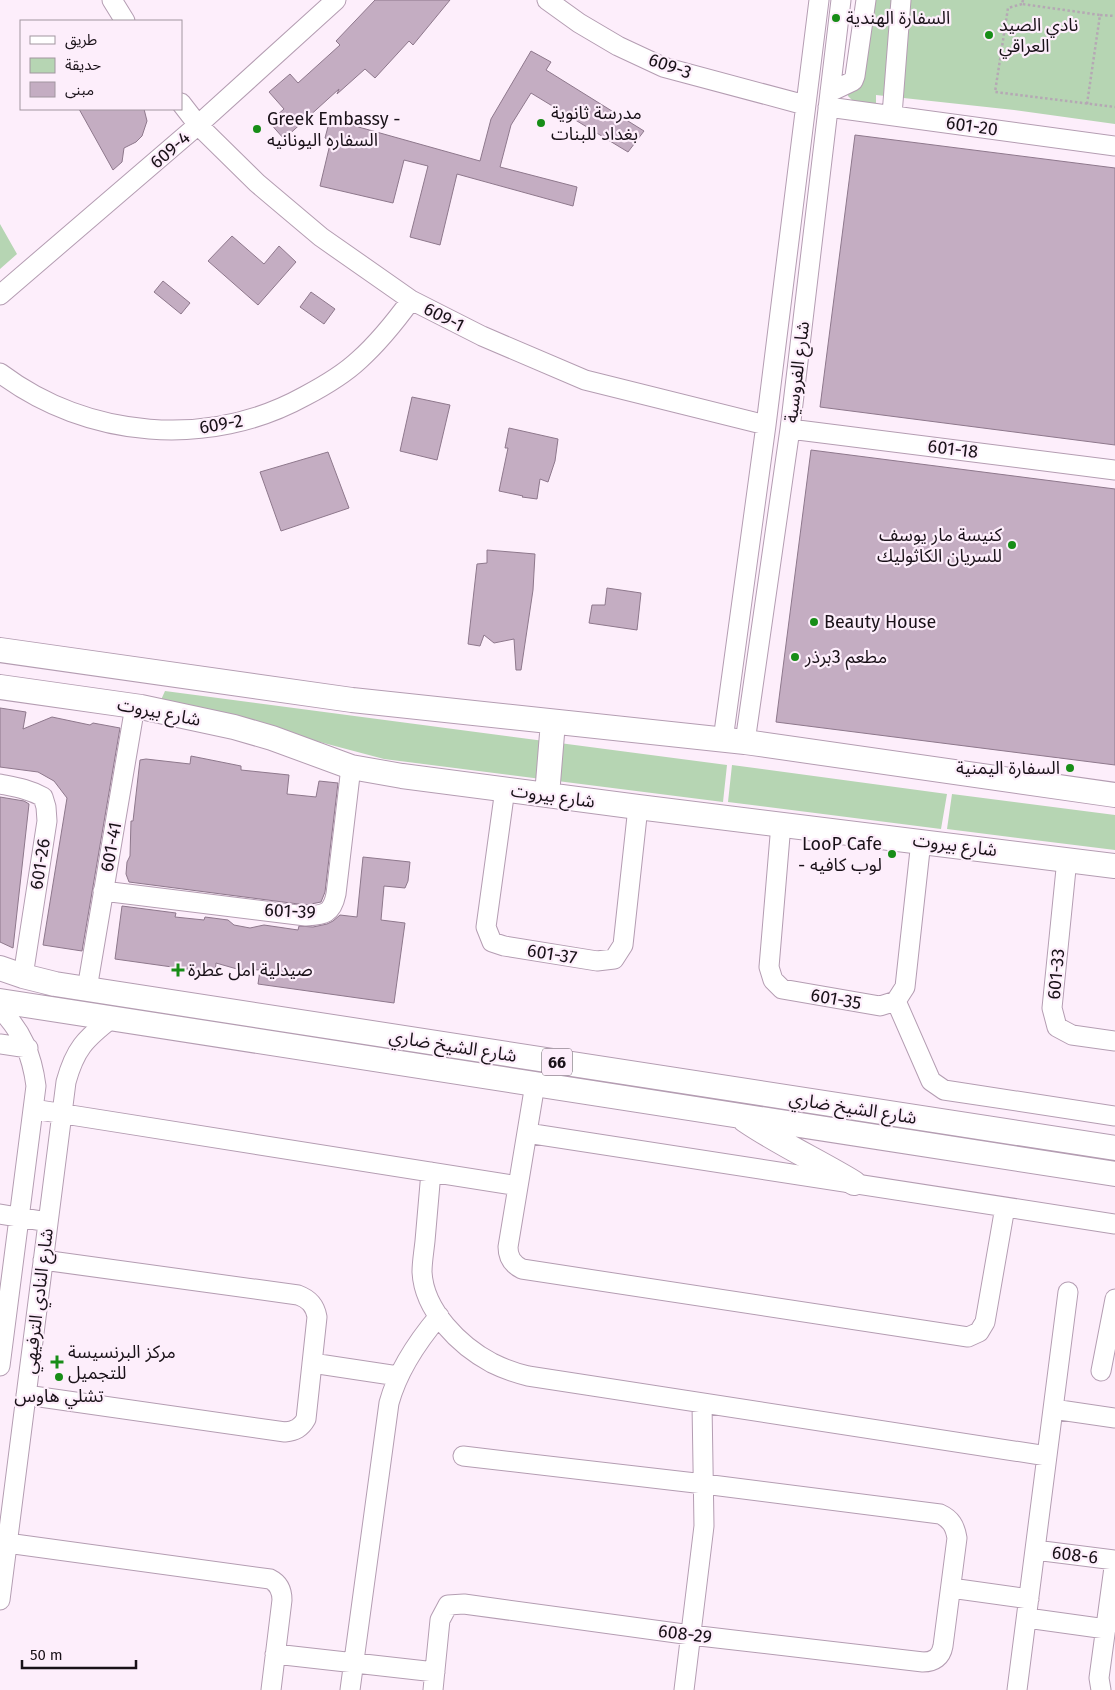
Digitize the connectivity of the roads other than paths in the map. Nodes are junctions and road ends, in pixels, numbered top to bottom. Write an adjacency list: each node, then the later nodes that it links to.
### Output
1 (112, 0): 8 (street)
2 (336, 0): 13 (street, 609-4)
3 (547, 0): 11 (street, 609-3)
4 (820, 0): 11 (street, شارع الفروسية)
5 (840, 0): 9 (street, شارع الفروسية)
6 (866, 0): 9 (street)
7 (901, 0): 12 (street)
8 (124, 20)
9 (829, 99): 12 (street, 601-20); 19 (street, شارع الفروسية)
10 (182, 104): 13 (street, 609-1)
11 (805, 105): 18 (street, شارع الفروسية)
12 (892, 115): 14 (street, 601-20)
13 (198, 125): 15 (street, 609-4); 16 (street, 609-1)
14 (1115, 146)
15 (0, 295)
16 (411, 300): 17 (street, 609-2); 18 (street, 609-1)
17 (0, 373)
18 (766, 425): 21 (street, شارع الفروسية)
19 (790, 429): 20 (street, 601-18); 22 (street, شارع الفروسية)
20 (1115, 470)
21 (751, 536): 22 (street); 27 (street, شارع الفروسية)
22 (774, 540): 27 (street, شارع الفروسية)
23 (0, 650): 26 (main road)
24 (0, 687): 25 (main road, شارع بيروت)
25 (135, 706): 28 (main road, شارع بيروت); 38 (street, 601-41)
26 (553, 722): 27 (main road); 31 (main road)
27 (734, 741): 32 (main road)
28 (350, 767): 30 (main road, شارع بيروت); 38 (street, 601-39)
29 (0, 784): 40 (street, 601-26)
30 (505, 789): 31 (main road, شارع بيروت); 33 (street, 601-37)
31 (547, 795): 33 (main road, شارع بيروت)
32 (1115, 795)
33 (638, 807): 34 (main road, شارع بيروت)
34 (781, 824): 35 (main road, شارع بيروت); 43 (street, 601-35)
35 (921, 841): 36 (main road, شارع بيروت); 43 (street)
36 (1067, 859): 37 (main road, شارع بيروت); 46 (street, 601-33)
37 (1115, 866)
38 (103, 891): 41 (street, 601-41)
39 (0, 968): 40 (main road, شارع الشيخ ضاري / 66)
40 (23, 976): 41 (main road, شارع الشيخ ضاري / 66)
41 (87, 989): 55 (main road, شارع الشيخ ضاري / 66)
42 (0, 1001): 45 (main road, شارع الشيخ ضاري / 66)
43 (896, 1001): 53 (street)
44 (0, 1009): 48 (street, شارع النادي الترفيهي)
45 (112, 1018): 49 (main road, شارع الشيخ ضاري / 66); 51 (street, شارع النادي الترفيهي)
46 (1115, 1040)
47 (0, 1044): 48 (street)
48 (28, 1048): 50 (street, شارع النادي الترفيهي)
49 (535, 1084): 52 (main road, شارع الشيخ ضاري / 66); 54 (street)
50 (33, 1109): 51 (street); 62 (street, شارع النادي الترفيهي)
51 (62, 1113): 56 (street); 63 (street, شارع النادي الترفيهي)
52 (740, 1116): 57 (main road, شارع الشيخ ضاري / 66); 58 (main road)
53 (1115, 1116)
54 (527, 1133): 58 (street); 59 (street)
55 (1115, 1148)
56 (431, 1172): 59 (street); 68 (street)
57 (1115, 1174)
58 (854, 1183): 60 (street)
59 (518, 1186): 60 (street)
60 (1005, 1207): 64 (street)
61 (0, 1214): 62 (street)
62 (19, 1217): 63 (street); 70 (street, شارع النادي الترفيهي)
63 (48, 1222): 65 (street, شارع النادي الترفيهي)
64 (1115, 1224)
65 (43, 1260): 69 (street); 73 (street, شارع النادي الترفيهي)
66 (1068, 1292): 75 (street)
67 (1115, 1299): 71 (street)
68 (439, 1316): 72 (street); 74 (street)
69 (312, 1363): 72 (street); 73 (street)
70 (0, 1366)
71 (1101, 1371)
72 (398, 1376): 91 (street)
73 (26, 1395): 79 (street, شارع النادي الترفيهي)
74 (702, 1404): 78 (street); 80 (street)
75 (1053, 1409): 76 (street); 78 (street)
76 (1115, 1418)
77 (463, 1456): 80 (street)
78 (1048, 1456): 82 (street)
79 (7, 1480): 81 (street, شارع النادي الترفيهي)
80 (704, 1484): 84 (street); 89 (street)
81 (7, 1543): 86 (street, شارع النادي الترفيهي); 90 (street)
82 (1035, 1550): 83 (street, 608-6); 85 (street)
83 (1115, 1560): 88 (street)
84 (950, 1588): 85 (street); 89 (street, 608-29)
85 (1029, 1598): 87 (street)
86 (0, 1600)
87 (1027, 1618): 88 (street); 96 (street)
88 (1106, 1629): 97 (street)
89 (691, 1635): 92 (street, 608-29); 95 (street)
90 (275, 1654): 91 (street); 93 (street)
91 (354, 1663): 92 (street); 94 (street)
92 (434, 1681)
93 (271, 1690)
94 (350, 1690)
95 (684, 1690)
96 (1017, 1690)
97 (1101, 1690)

